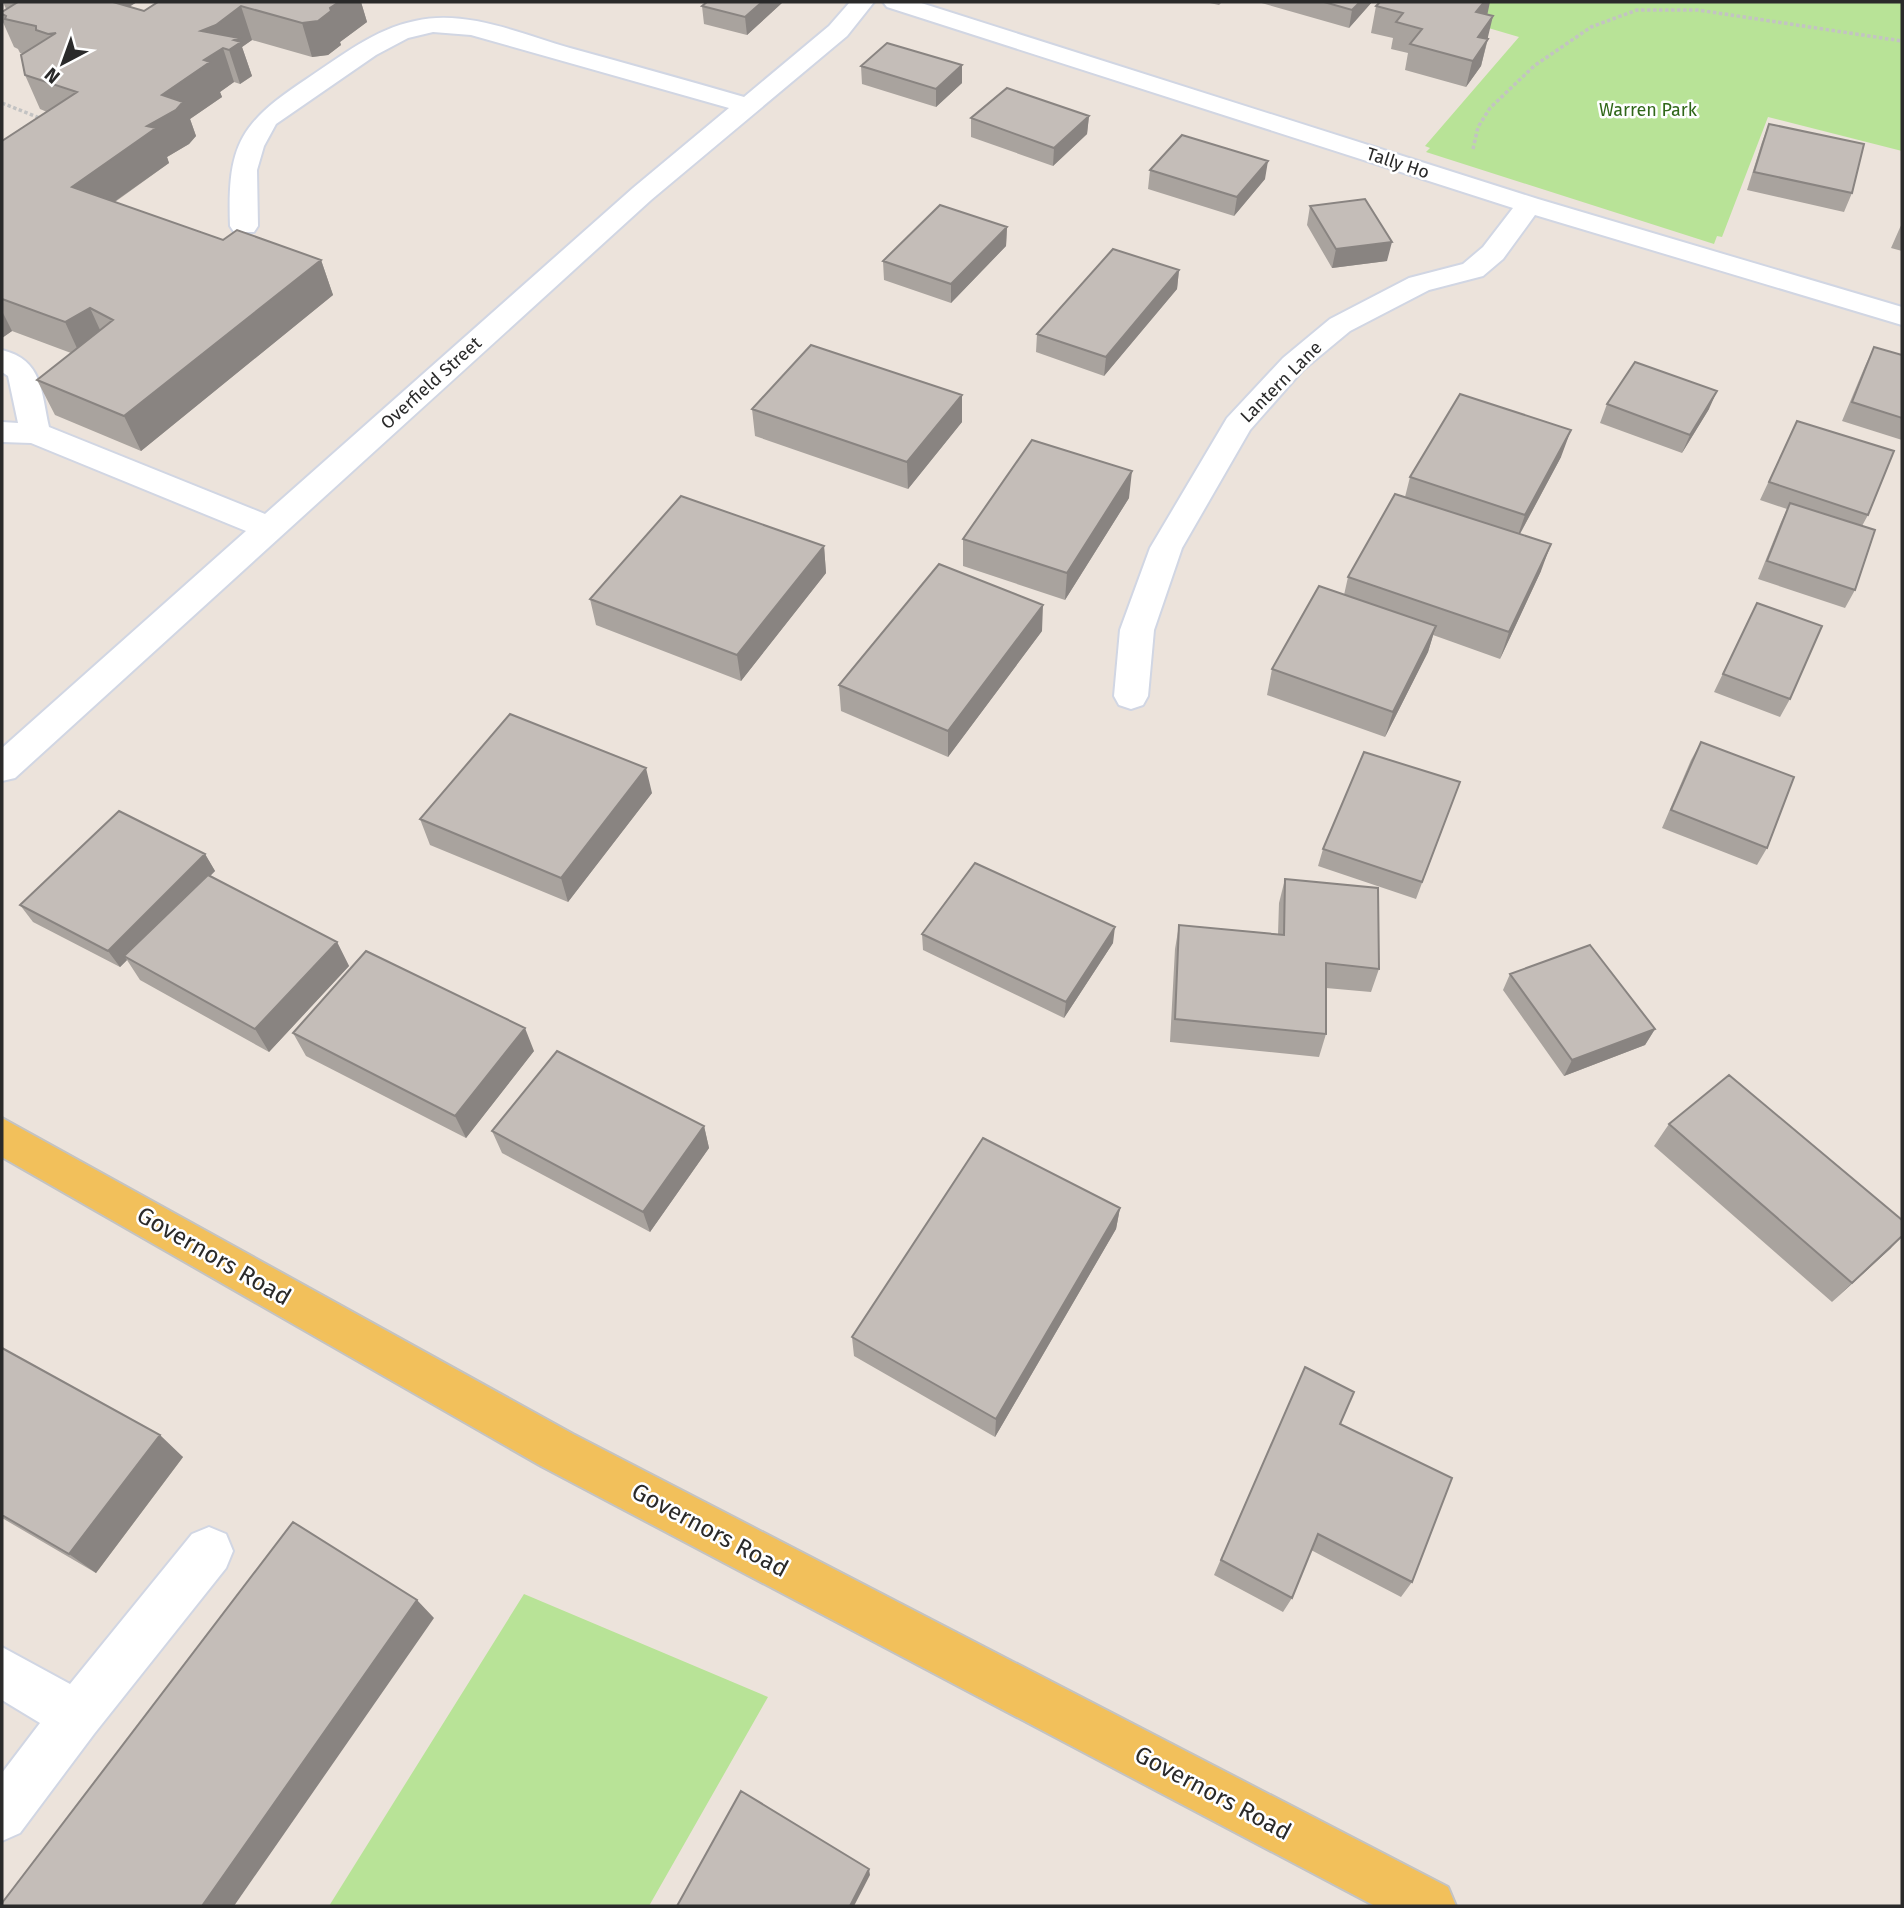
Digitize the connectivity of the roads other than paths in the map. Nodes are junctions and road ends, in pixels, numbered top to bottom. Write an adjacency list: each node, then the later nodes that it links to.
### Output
1 (862, 2): 3 (street, Overfield Street)
2 (895, 2): 4 (street, Tally Ho)
3 (749, 106): 5 (street); 10 (street, Overfield Street)
4 (1529, 205): 6 (street, Tally Ho); 11 (street, Lantern Lane)
5 (244, 226)
6 (1902, 316)
7 (2, 359): 9 (street)
8 (2, 432): 9 (street)
9 (35, 433): 10 (street)
10 (268, 527): 12 (street, Overfield Street)
11 (1131, 696)
12 (2, 768)
13 (2, 1136): 18 (main road, Governors Road)
14 (209, 1551): 16 (street)
15 (2, 1672): 16 (street)
16 (76, 1716): 17 (street)
17 (2, 1815)
18 (1429, 1906)

